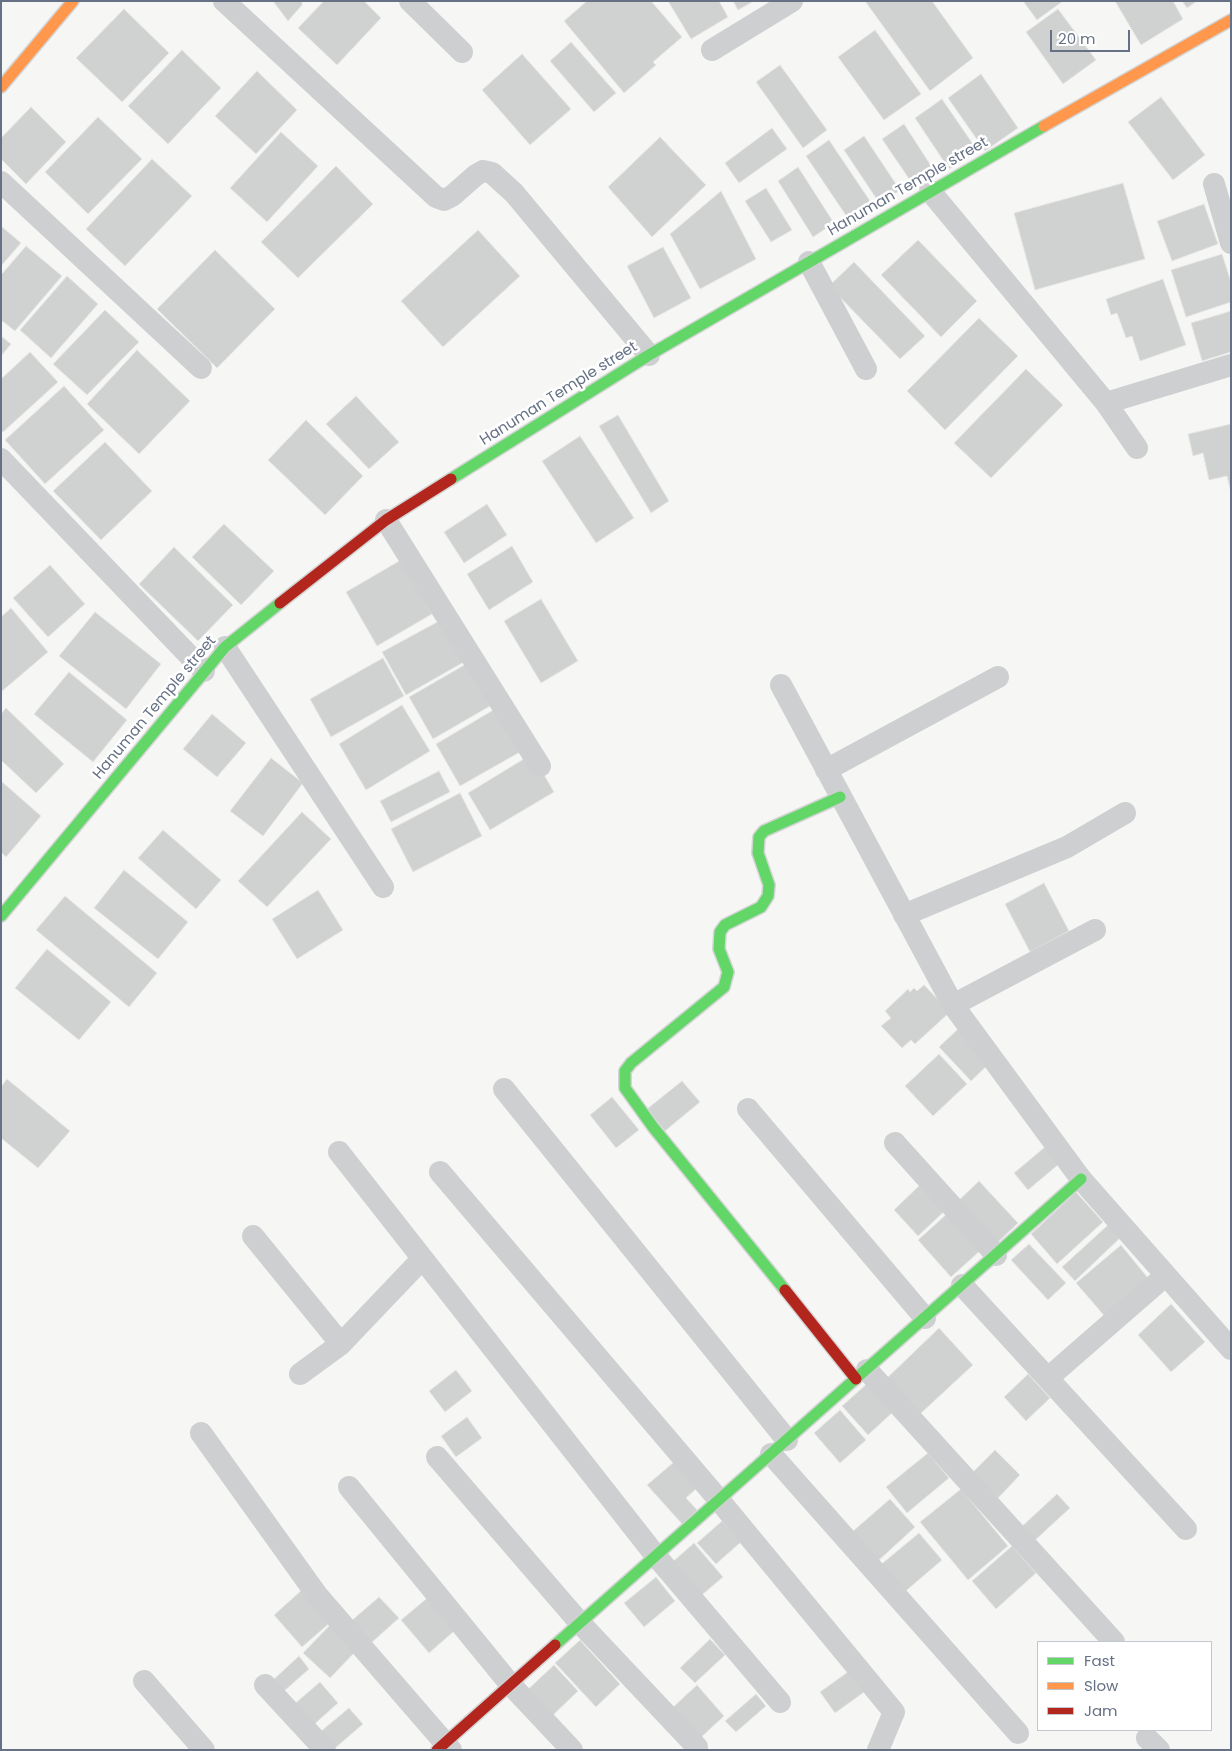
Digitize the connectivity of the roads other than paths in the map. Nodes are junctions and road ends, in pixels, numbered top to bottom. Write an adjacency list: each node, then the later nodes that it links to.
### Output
1 (73, 1): 8 (street)
2 (224, 1): 14 (street)
3 (410, 1): 7 (street)
4 (792, 1): 6 (street)
5 (1231, 20): 11 (street, Hanuman Temple street)
6 (712, 50)
7 (462, 52)
8 (1, 87)
9 (1, 182): 16 (street)
10 (1214, 184): 12 (street)
11 (930, 191): 13 (street, Hanuman Temple street); 18 (street)
12 (1231, 243)
13 (809, 262): 14 (street, Hanuman Temple street); 17 (street)
14 (649, 355): 21 (street, Hanuman Temple street)
15 (1231, 365): 18 (street)
16 (201, 368)
17 (866, 369)
18 (1106, 403): 19 (street)
19 (1137, 448)
20 (1, 459): 23 (street)
21 (386, 520): 22 (street, Hanuman Temple street); 26 (street)
22 (225, 647): 23 (street, Hanuman Temple street); 30 (street)
23 (204, 672): 32 (street, Hanuman Temple street)
24 (998, 677): 27 (street)
25 (781, 685): 27 (street)
26 (540, 766)
27 (826, 770): 28 (street)
28 (840, 797): 31 (street); 50 (street)
29 (1125, 813): 31 (street)
30 (383, 887)
31 (904, 915): 34 (street)
32 (1, 916)
33 (1095, 930): 34 (street)
34 (953, 1005): 40 (street)
35 (504, 1088): 53 (street)
36 (748, 1109): 46 (street)
37 (895, 1143): 42 (street)
38 (338, 1152): 43 (street)
39 (440, 1172): 56 (street)
40 (1082, 1179): 42 (street); 44 (street)
41 (254, 1236): 47 (street)
42 (996, 1255): 45 (street)
43 (422, 1259): 47 (street); 58 (street)
44 (1165, 1276): 48 (street); 51 (street)
45 (962, 1285): 46 (street); 51 (street)
46 (925, 1318): 50 (street)
47 (341, 1344): 49 (street)
48 (1231, 1349)
49 (300, 1374)
50 (861, 1374): 53 (street); 60 (street)
51 (1048, 1378): 57 (street)
52 (201, 1433): 66 (street)
53 (779, 1447): 56 (street); 65 (street)
54 (437, 1457): 59 (street)
55 (349, 1487): 62 (street)
56 (719, 1500): 58 (street); 71 (street)
57 (1186, 1529)
58 (656, 1556): 59 (street); 64 (street)
59 (580, 1623): 62 (street); 67 (street)
60 (1113, 1641)
61 (144, 1681): 68 (street)
62 (510, 1684): 66 (street); 70 (street)
63 (265, 1685): 69 (street)
64 (780, 1702)
65 (1018, 1733)
66 (444, 1747)
67 (697, 1747)
68 (204, 1750)
69 (325, 1750)
70 (572, 1750)
71 (878, 1750)

